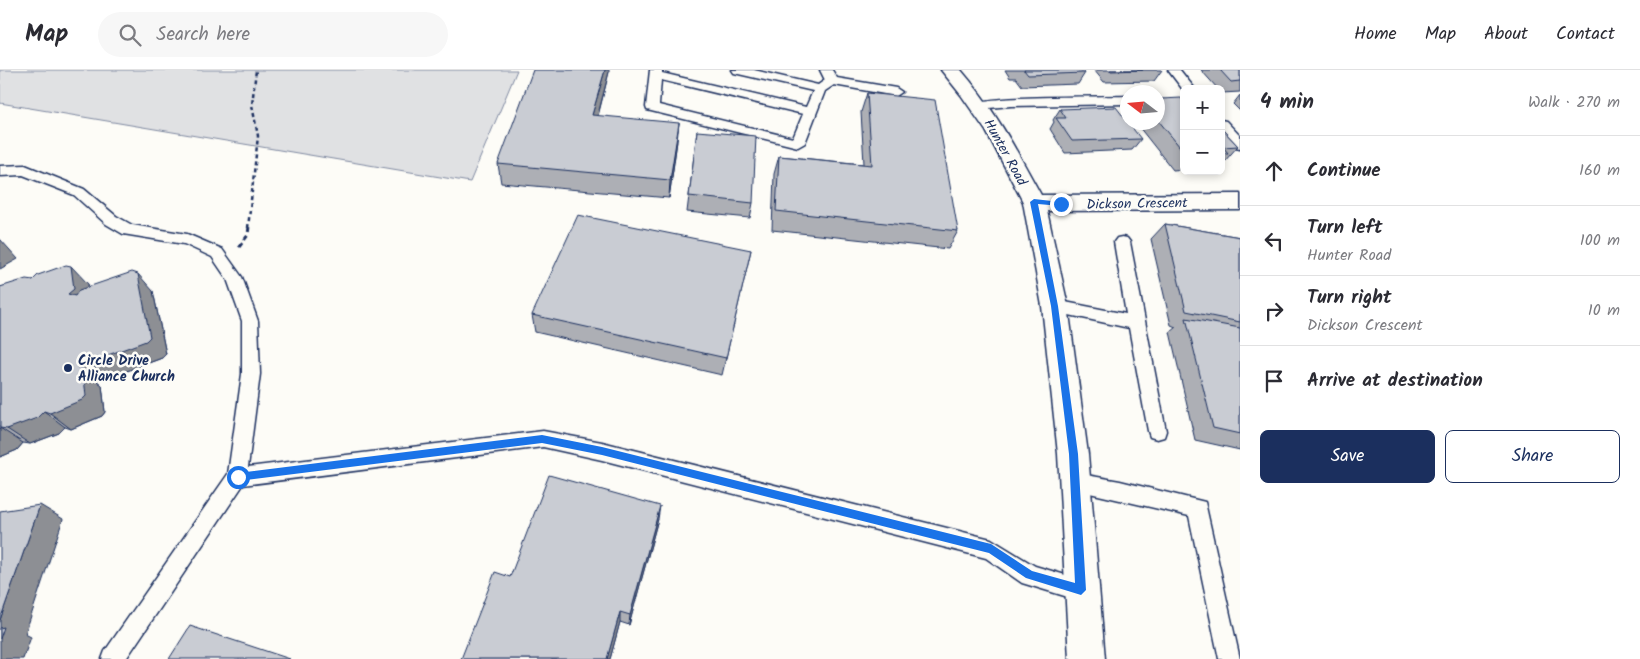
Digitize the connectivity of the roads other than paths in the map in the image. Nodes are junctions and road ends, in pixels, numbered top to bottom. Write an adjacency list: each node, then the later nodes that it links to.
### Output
1 (738, 70): 7 (lane)
2 (951, 70): 10 (street, Hunter Road)
3 (1174, 70): 6 (lane)
4 (656, 73): 11 (lane); 11 (lane)
5 (829, 76): 7 (lane); 8 (lane)
6 (1186, 85)
7 (820, 88): 11 (lane)
8 (896, 92)
9 (1120, 100): 10 (lane)
10 (978, 105): 15 (street, Hunter Road)
11 (811, 112)
12 (1225, 128): 13 (lane)
13 (1240, 144)
14 (0, 170): 21 (lane)
15 (1034, 202): 16 (street, Dickson Crescent); 18 (street, Hunter Road)
16 (1240, 202)
17 (1122, 242): 19 (lane)
18 (1055, 306): 19 (lane); 22 (street, Hunter Road)
19 (1136, 323): 20 (lane)
20 (1157, 431)
21 (238, 477): 23 (lane); 24 (lane)
22 (1075, 482): 23 (street, Hunter Road); 26 (lane)
23 (1081, 590): 25 (street, Hunter Road)
24 (113, 659)
25 (1087, 659)
26 (1230, 659)

